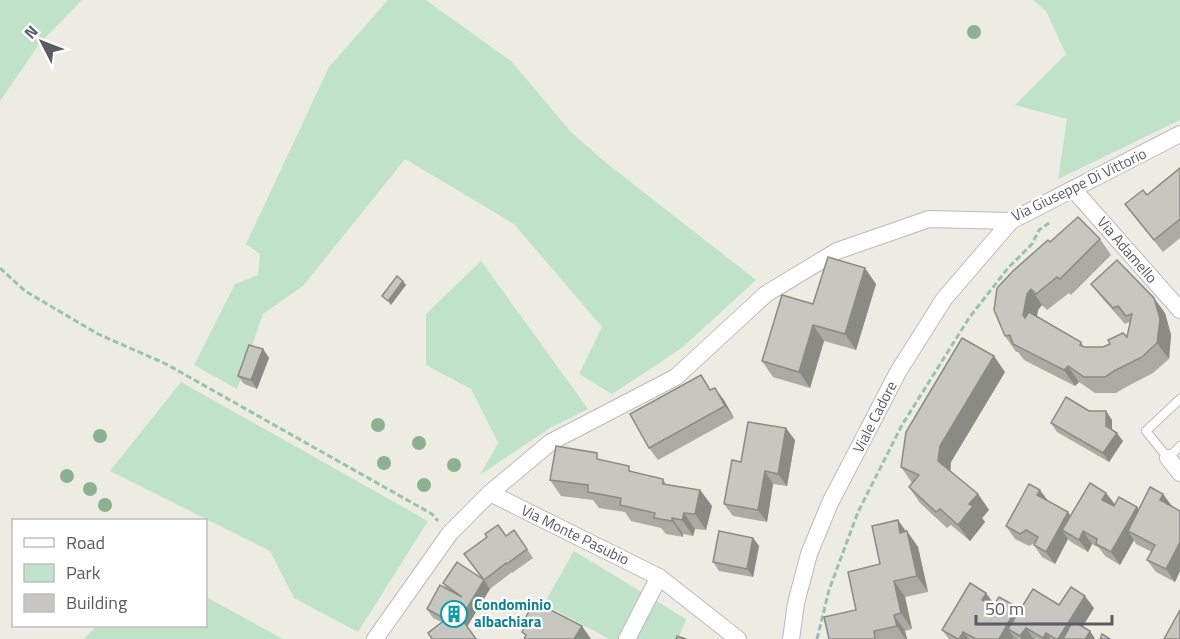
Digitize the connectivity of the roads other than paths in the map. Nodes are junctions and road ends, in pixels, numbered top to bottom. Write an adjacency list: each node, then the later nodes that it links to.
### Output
1 (1180, 134): 2 (street, Via Giuseppe Di Vittorio)
2 (1073, 189): 3 (street, Via Giuseppe Di Vittorio); 4 (street, Via Adamello)
3 (1011, 221): 8 (street, Via Giuseppe Di Vittorio); 13 (street, Viale Cadore)
4 (1180, 310)
5 (1180, 399): 6 (lane)
6 (1174, 452): 7 (street)
7 (1180, 473)
8 (490, 493): 9 (street, Via Monte Pasubio); 10 (street, Via Giuseppe Di Vittorio)
9 (659, 577): 11 (street); 12 (street, Via Monte Pasubio)
10 (375, 639)
11 (627, 639)
12 (738, 639)
13 (791, 639)

